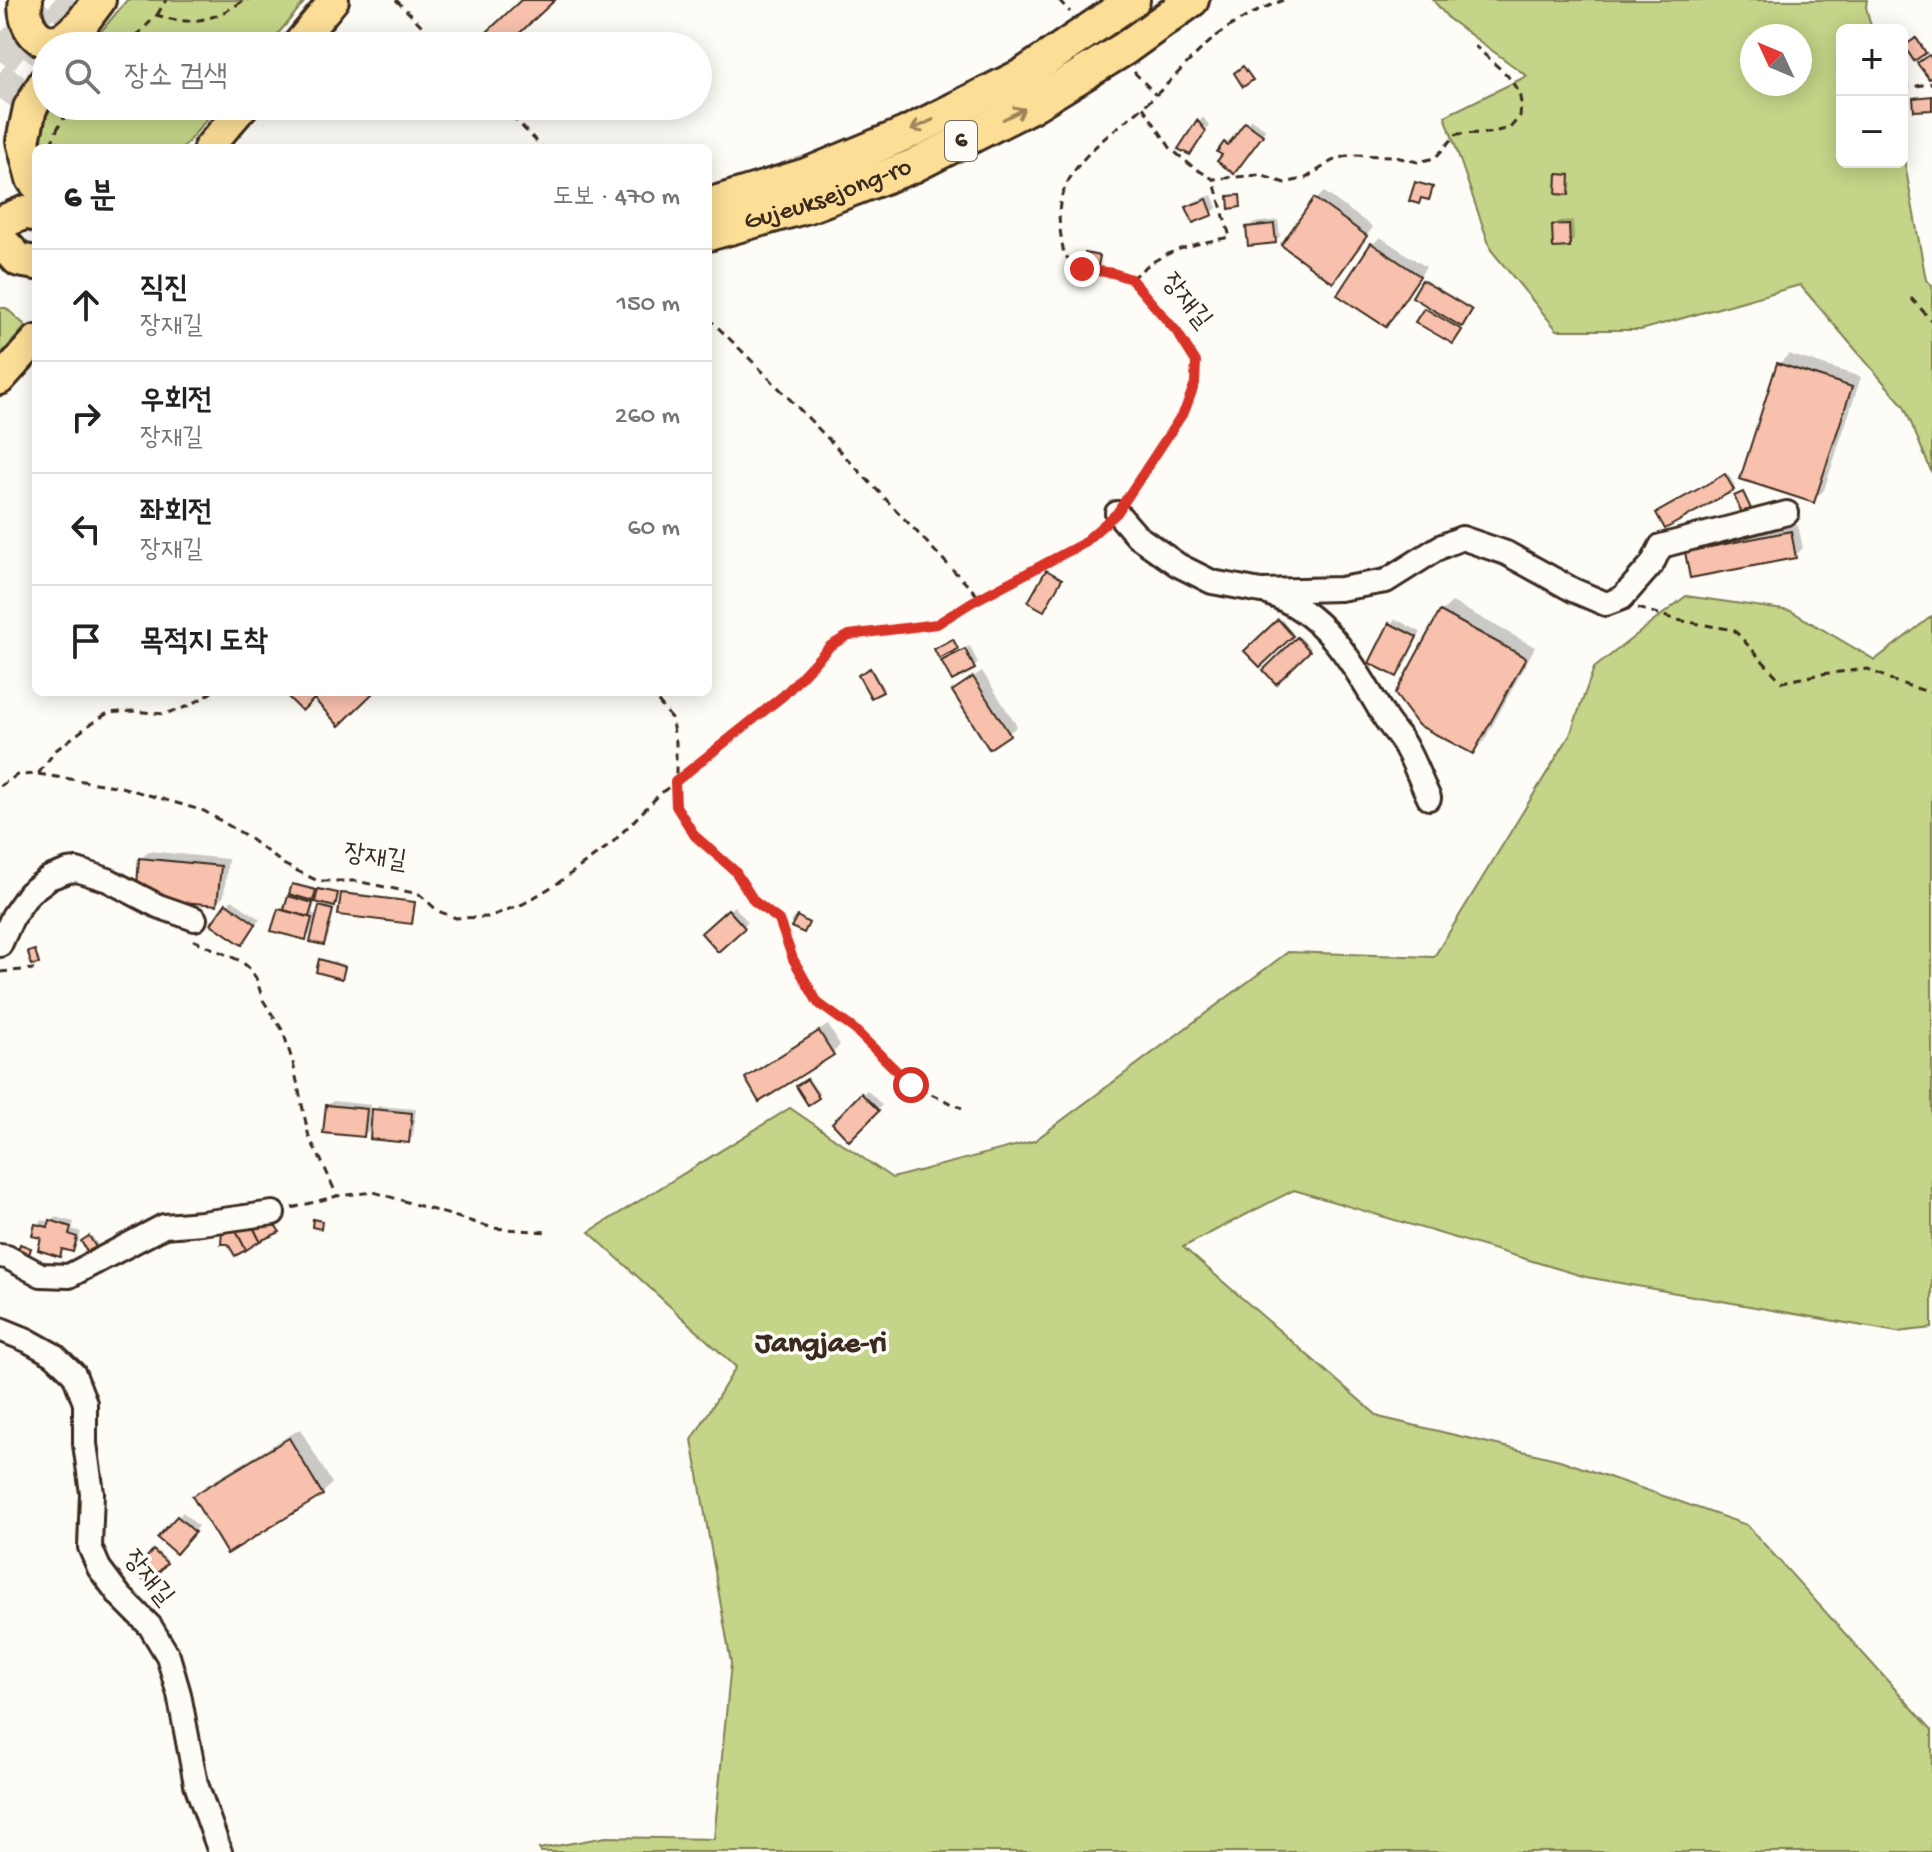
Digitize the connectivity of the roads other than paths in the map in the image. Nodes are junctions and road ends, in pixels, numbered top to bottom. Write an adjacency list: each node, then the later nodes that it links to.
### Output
1 (19, 0): 6 (highway)
2 (26, 0): 7 (highway)
3 (334, 0): 8 (main road)
4 (1133, 0): 15 (highway, Gujeuksejong-ro / 6, one-way to 15)
5 (1192, 0): 18 (highway, Gujeuksejong-ro / 6, one-way to 5)
6 (0, 25)
7 (33, 32)
8 (308, 32)
9 (32, 87): 12 (highway)
10 (32, 105): 14 (highway)
11 (232, 120): 13 (main road)
12 (0, 127)
13 (211, 144)
14 (32, 175)
15 (712, 204)
16 (32, 214): 17 (highway)
17 (0, 223)
18 (712, 233)
19 (32, 344): 20 (main road)
20 (0, 380)
21 (1117, 513): 23 (street)
22 (1787, 513): 23 (street)
23 (1261, 591): 24 (street)
24 (1429, 798)
25 (192, 929): 26 (street)
26 (0, 945)
27 (273, 1213): 28 (street)
28 (0, 1256)
29 (0, 1329): 30 (street, 장재길)
30 (220, 1852)

